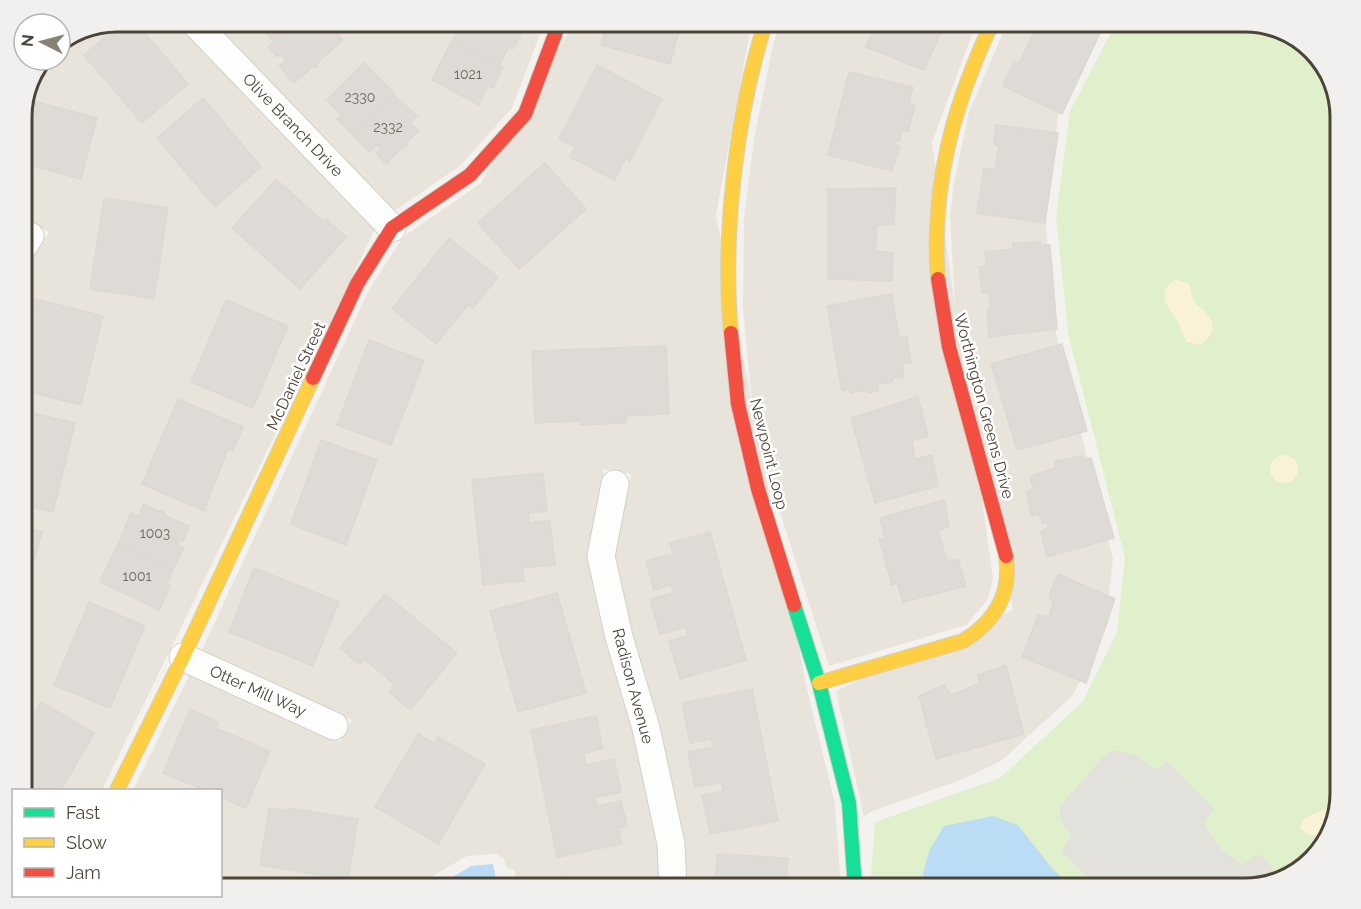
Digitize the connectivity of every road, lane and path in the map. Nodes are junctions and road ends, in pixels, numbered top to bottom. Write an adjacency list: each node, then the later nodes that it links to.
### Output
1 (206, 31): 5 (street, Olive Branch Drive)
2 (556, 31): 5 (street, McDaniel Street)
3 (763, 31): 8 (street, Newpoint Loop)
4 (988, 31): 8 (street, Worthington Greens Drive)
5 (392, 228): 7 (street, McDaniel Street)
6 (615, 484): 11 (street, Radison Avenue)
7 (183, 657): 9 (street, Otter Mill Way); 10 (street, McDaniel Street)
8 (819, 682): 12 (street, Newpoint Loop)
9 (334, 726)
10 (117, 789)
11 (673, 878)
12 (854, 878)

